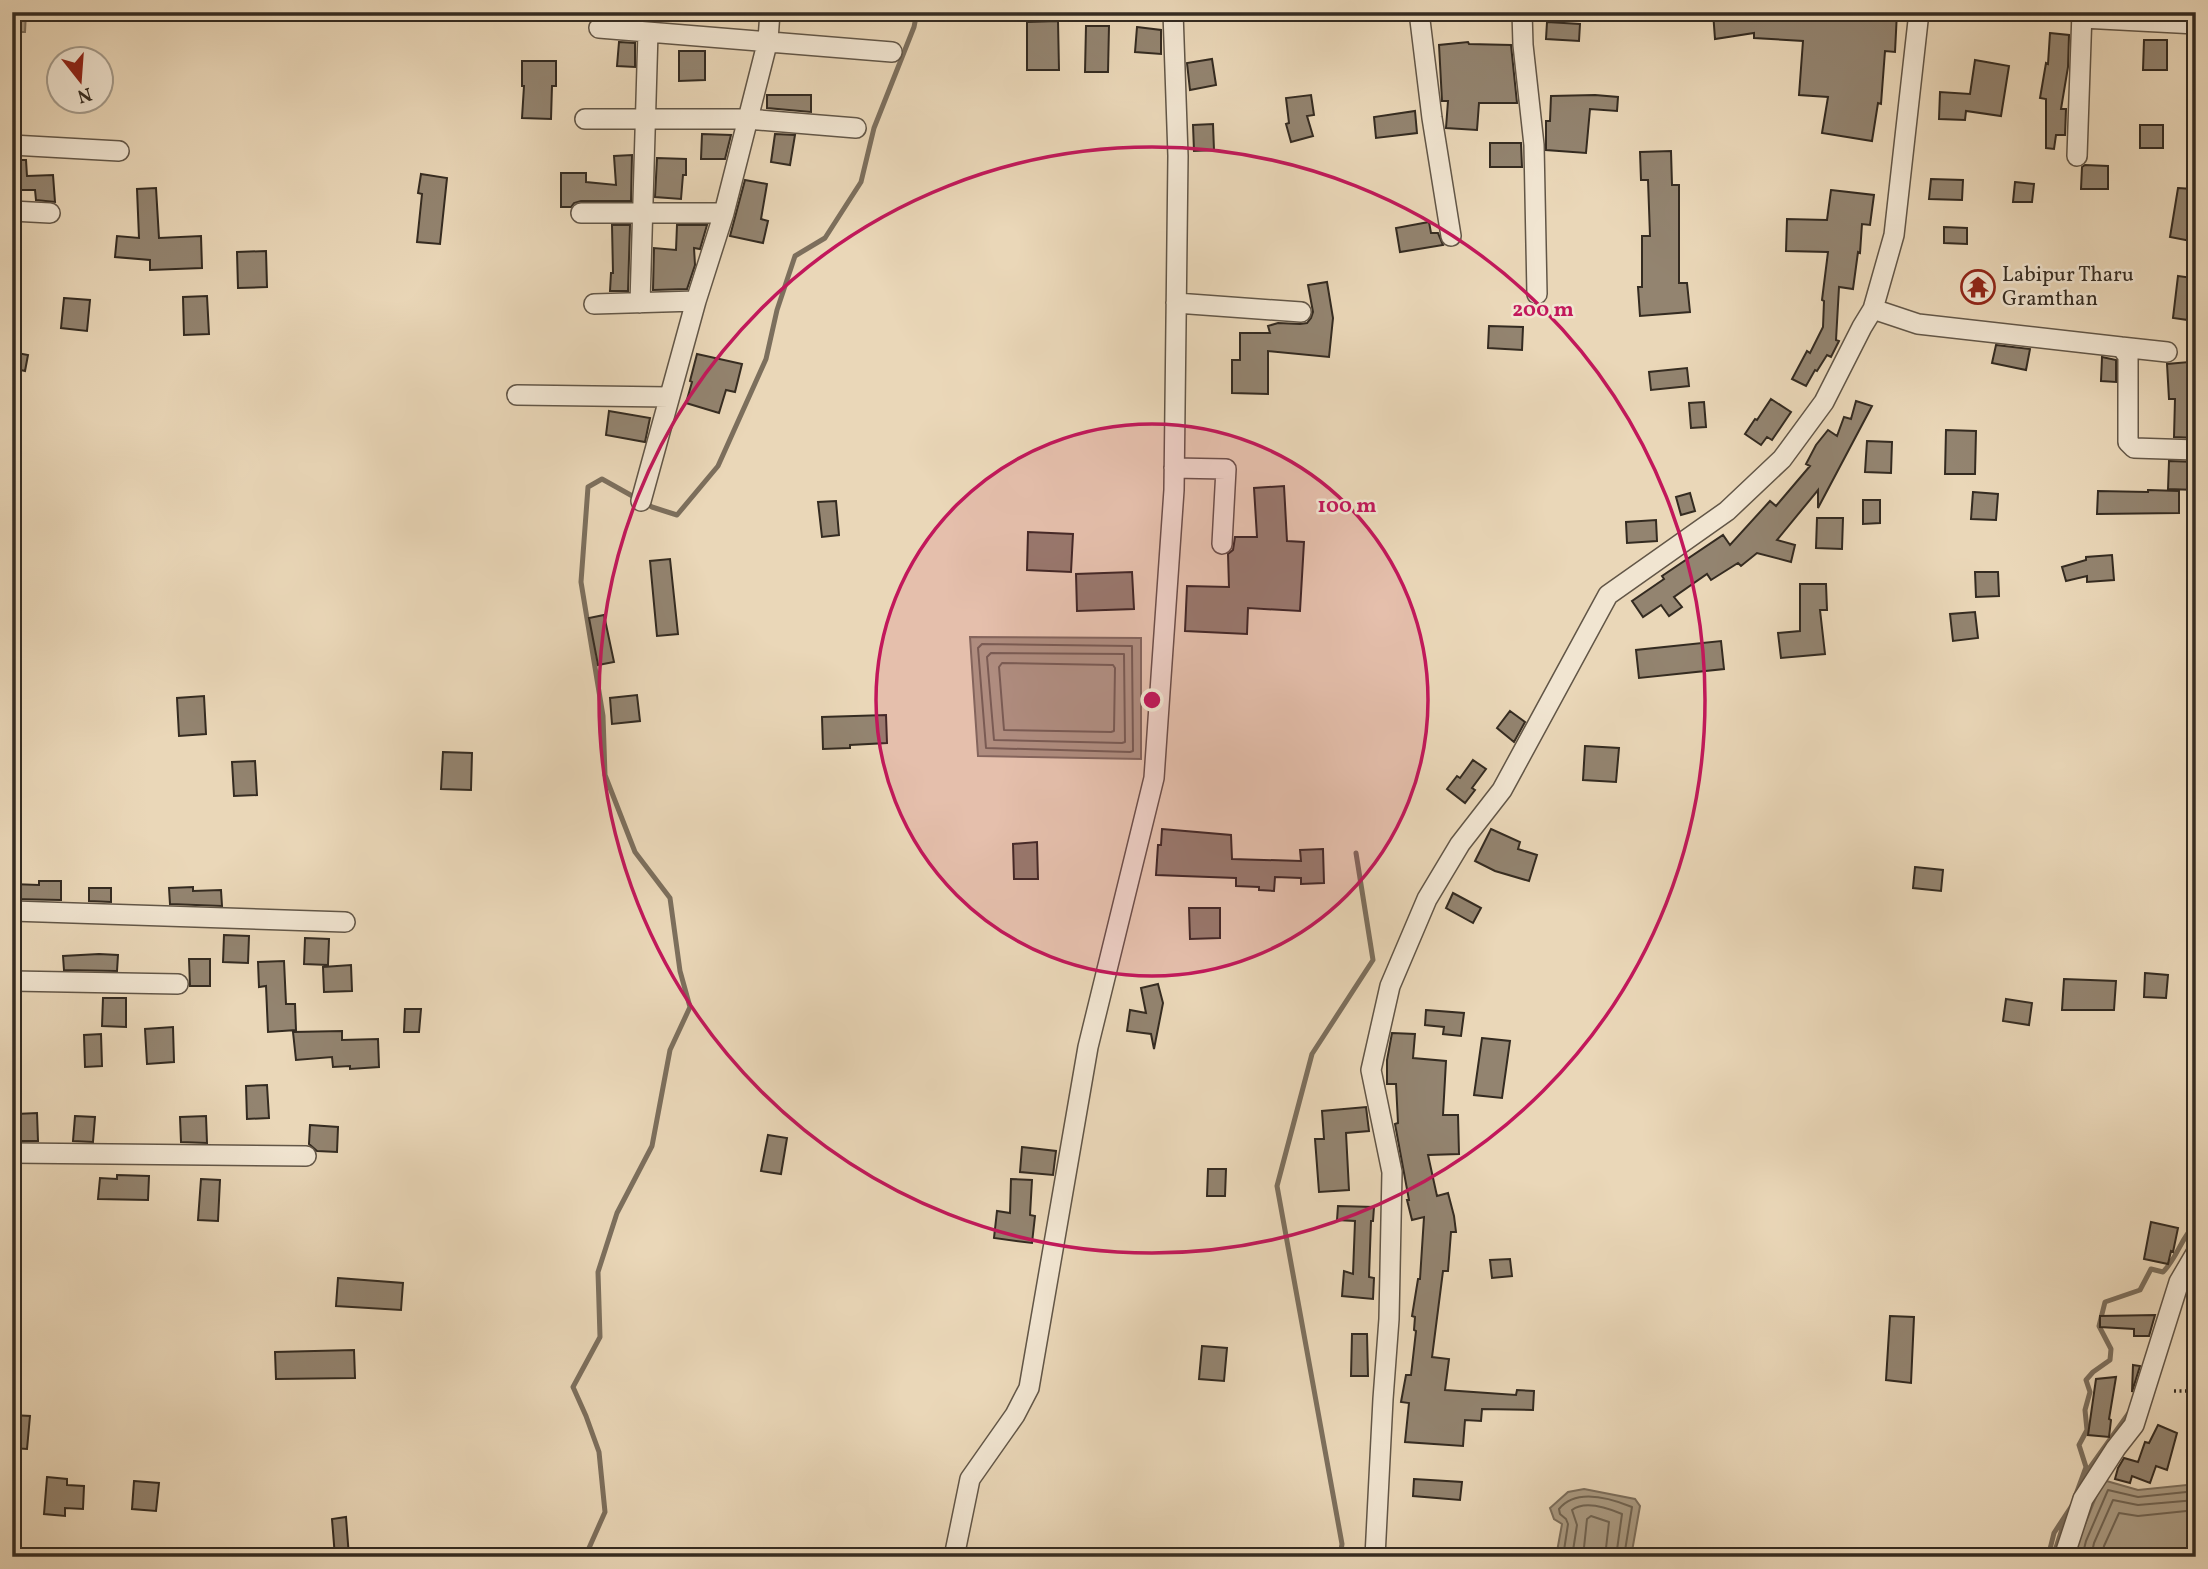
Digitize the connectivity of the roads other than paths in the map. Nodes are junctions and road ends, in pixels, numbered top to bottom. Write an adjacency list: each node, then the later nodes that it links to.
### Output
1 (770, 12): 10 (street)
2 (1173, 12): 28 (street)
3 (1419, 12): 24 (street)
4 (1522, 12): 25 (street)
5 (1919, 12): 30 (street)
6 (2082, 15): 7 (street); 18 (street)
7 (2196, 24)
8 (599, 28): 9 (street)
9 (648, 32): 10 (street); 14 (street)
10 (768, 40): 11 (street); 13 (street)
11 (892, 52)
12 (585, 119): 14 (street)
13 (747, 119): 14 (street); 15 (street); 23 (street)
14 (646, 120): 22 (street)
15 (856, 128)
16 (12, 145): 17 (street)
17 (119, 151)
18 (2077, 156)
19 (12, 211): 20 (street)
20 (50, 213)
21 (581, 213): 22 (street)
22 (642, 213): 23 (street); 27 (street)
23 (724, 213): 26 (street)
24 (1451, 236)
25 (1537, 294)
26 (696, 301): 27 (street); 35 (street)
27 (640, 303): 29 (street)
28 (1176, 303): 31 (street); 37 (street)
29 (594, 304)
30 (1873, 309): 32 (street); 48 (street)
31 (1301, 312)
32 (2121, 347): 33 (street); 36 (street)
33 (2167, 352)
34 (517, 395): 35 (street)
35 (669, 397): 38 (street)
36 (2196, 450)
37 (1174, 468): 39 (street); 47 (street)
38 (640, 501)
39 (1222, 544)
40 (12, 911): 41 (street)
41 (345, 922)
42 (12, 981): 43 (street)
43 (178, 984)
44 (12, 1153): 45 (street)
45 (306, 1156)
46 (2196, 1253): 49 (street)
47 (954, 1557)
48 (1375, 1557)
49 (2064, 1557)

